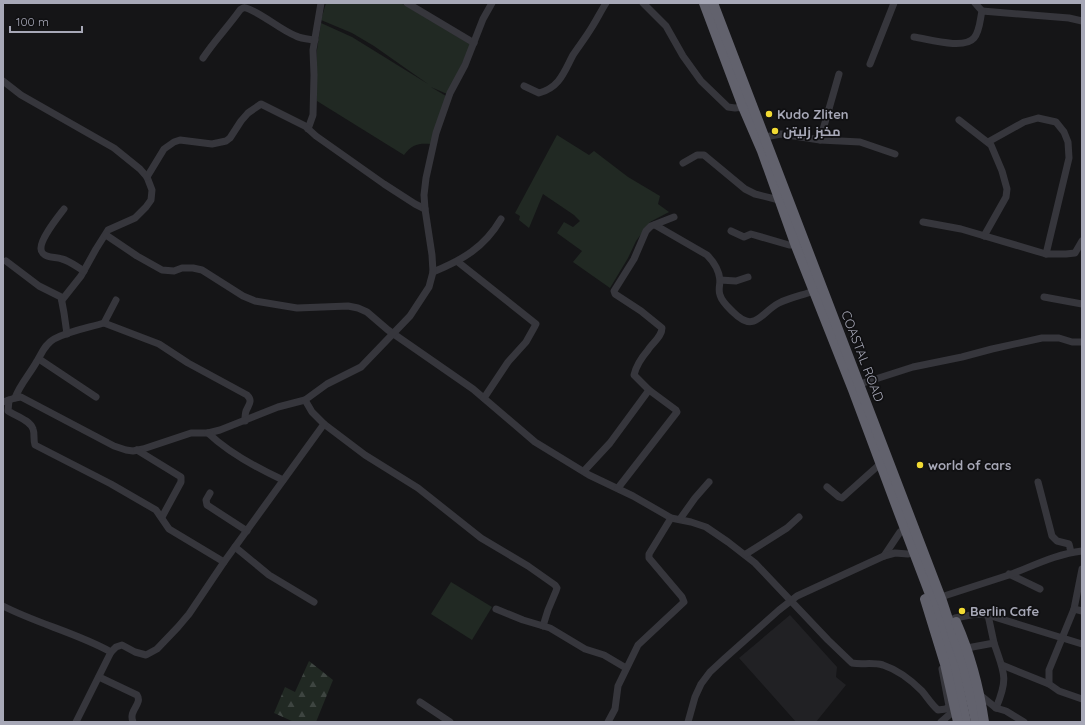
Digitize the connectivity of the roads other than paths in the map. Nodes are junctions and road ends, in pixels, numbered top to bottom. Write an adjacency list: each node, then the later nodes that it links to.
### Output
1 (322, 3): 13 (street)
2 (407, 3): 14 (street)
3 (492, 3): 14 (street)
4 (606, 3): 19 (street)
5 (644, 3): 20 (street)
6 (704, 3): 20 (highway, COASTAL ROAD)
7 (713, 3): 23 (highway, COASTAL ROAD)
8 (894, 3): 16 (street)
9 (976, 3): 10 (street)
10 (982, 11): 11 (street); 12 (street)
11 (1082, 21)
12 (914, 37)
13 (315, 40): 15 (street); 22 (street)
14 (474, 43): 31 (street)
15 (203, 58)
16 (870, 64)
17 (839, 74): 24 (street)
18 (3, 81): 28 (street)
19 (524, 86)
20 (743, 107): 29 (highway, COASTAL ROAD)
21 (959, 120): 25 (street)
22 (308, 130): 28 (street); 31 (street)
23 (765, 137): 24 (street); 29 (highway, COASTAL ROAD)
24 (820, 140): 26 (street)
25 (988, 142): 39 (street); 42 (street)
26 (895, 154)
27 (683, 163): 30 (street)
28 (147, 177): 38 (street)
29 (779, 186): 30 (highway, COASTAL ROAD); 41 (highway, COASTAL ROAD)
30 (779, 200): 41 (highway, COASTAL ROAD)
31 (424, 208): 46 (street)
32 (64, 209): 45 (street)
33 (674, 216): 36 (street)
34 (501, 219): 44 (street)
35 (923, 222): 39 (street)
36 (655, 224): 48 (street); 60 (street)
37 (731, 231): 41 (street)
38 (106, 235): 45 (street); 55 (street)
39 (984, 236): 42 (street)
40 (1082, 241): 42 (street)
41 (800, 245): 49 (highway, COASTAL ROAD); 59 (highway, COASTAL ROAD)
42 (1046, 254)
43 (6, 261): 51 (street)
44 (458, 262): 46 (street); 62 (street)
45 (84, 271): 51 (street)
46 (433, 272): 55 (street)
47 (748, 277): 48 (street)
48 (720, 280): 49 (street)
49 (814, 291): 69 (highway, COASTAL ROAD)
50 (1044, 297): 53 (street)
51 (62, 300): 56 (street)
52 (116, 300): 54 (street)
53 (1082, 304)
54 (104, 323): 56 (street); 65 (street)
55 (394, 333): 62 (street); 64 (street)
56 (67, 334): 58 (street)
57 (1082, 342): 59 (street)
58 (38, 359): 61 (street); 63 (street)
59 (860, 384): 93 (highway, COASTAL ROAD)
60 (649, 390): 70 (street); 75 (street)
61 (96, 397)
62 (484, 398): 70 (street)
63 (9, 400): 68 (street); 78 (street)
64 (304, 400): 65 (street); 66 (street)
65 (245, 421): 67 (street)
66 (324, 424): 71 (street); 104 (street)
67 (208, 433): 68 (street); 71 (street)
68 (137, 450): 78 (street)
69 (880, 464): 74 (street); 77 (highway, COASTAL ROAD)
70 (584, 471): 75 (street)
71 (283, 480): 82 (street)
72 (709, 482): 81 (street)
73 (1038, 482): 86 (street)
74 (827, 486)
75 (618, 488): 80 (street)
76 (210, 493): 82 (street)
77 (898, 513): 83 (highway); 127 (highway, COASTAL ROAD)
78 (162, 517): 90 (street)
79 (799, 517): 87 (street)
80 (672, 518): 81 (street); 112 (street)
81 (680, 519): 87 (street)
82 (247, 531): 84 (street)
83 (900, 532): 88 (highway); 89 (street)
84 (235, 547): 90 (street); 97 (street)
85 (1082, 551): 86 (street)
86 (1071, 552): 92 (street)
87 (746, 554): 96 (street)
88 (908, 554): 89 (street); 110 (highway)
89 (884, 556): 96 (street)
90 (224, 562): 109 (street)
91 (1082, 569): 100 (street)
92 (1009, 574): 94 (street); 95 (street)
93 (936, 585): 95 (highway); 128 (highway, COASTAL ROAD)
94 (1040, 589)
95 (944, 596): 103 (highway)
96 (791, 600): 110 (street); 124 (street)
97 (314, 602)
98 (3, 606): 109 (street)
99 (496, 609): 104 (street)
100 (1074, 609): 101 (street); 105 (street)
101 (1082, 611)
102 (988, 615): 103 (street); 105 (street); 106 (street)
103 (954, 618): 108 (highway)
104 (543, 626): 112 (street)
105 (1062, 638): 107 (street); 114 (street)
106 (994, 643): 108 (street); 111 (street)
107 (1082, 644)
108 (967, 648): 115 (highway)
109 (112, 652): 113 (street)
110 (945, 664): 119 (highway)
111 (1002, 665): 114 (street); 118 (street)
112 (626, 668): 123 (street)
113 (98, 677): 120 (street); 121 (street)
114 (1049, 684): 116 (street)
115 (980, 695): 118 (street); 129 (highway)
116 (1082, 699)
117 (420, 702): 122 (street)
118 (996, 708): 130 (street)
119 (956, 709): 125 (street); 126 (highway)
120 (76, 722)
121 (133, 722)
122 (450, 722)
123 (608, 722)
124 (688, 722)
125 (941, 722)
126 (958, 722)
127 (966, 722)
128 (976, 722)
129 (984, 722)
130 (1024, 722)

